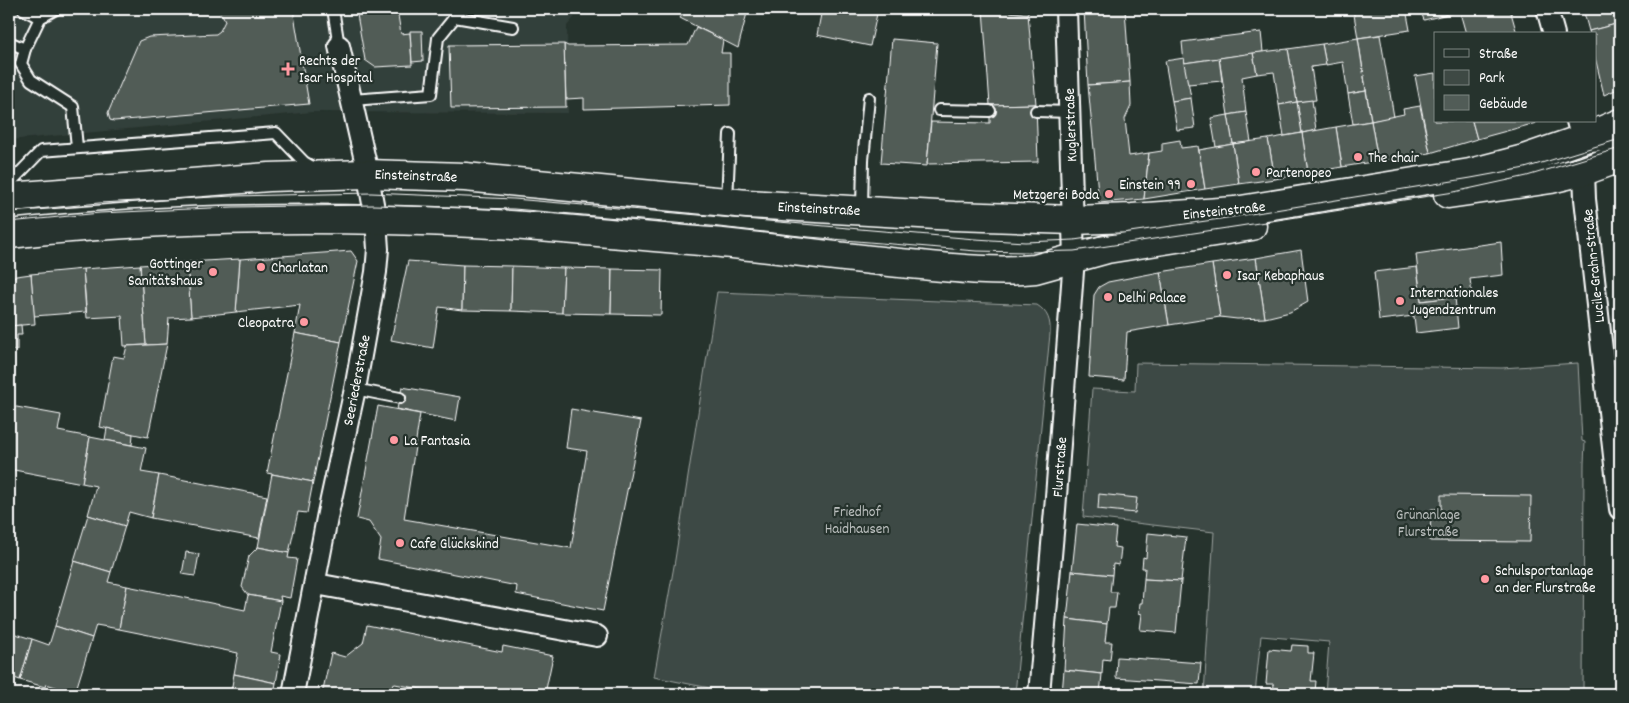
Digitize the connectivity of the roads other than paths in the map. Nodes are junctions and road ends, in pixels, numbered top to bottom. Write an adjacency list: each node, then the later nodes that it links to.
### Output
1 (23, 9): 6 (lane)
2 (56, 9): 6 (lane)
3 (333, 9): 10 (lane)
4 (1066, 9): 17 (street, Kuglerstraße)
5 (1548, 9): 8 (street)
6 (40, 18): 11 (lane)
7 (513, 27): 13 (lane)
8 (1554, 32)
9 (9, 42): 11 (lane)
10 (339, 46): 13 (street, Seeriederstraße)
11 (26, 49): 22 (lane)
12 (869, 98): 31 (lane)
13 (352, 100): 26 (street, Seeriederstraße)
14 (939, 110): 15 (lane)
15 (990, 111)
16 (1036, 111): 17 (lane)
17 (1070, 112): 34 (street, Kuglerstraße)
18 (1620, 123): 19 (main road, Einsteinstraße)
19 (1580, 130): 21 (lane); 34 (main road, Einsteinstraße)
20 (730, 134): 30 (lane)
21 (1620, 143)
22 (77, 147): 27 (lane); 28 (lane)
23 (1620, 151): 25 (lane)
24 (1620, 158): 25 (main road, Einsteinstraße)
25 (1584, 171): 34 (main road, Einsteinstraße); 37 (street, Lucile-Grahn-Straße)
26 (367, 174): 27 (main road, Einsteinstraße); 30 (main road, Einsteinstraße); 32 (street, Seeriederstraße)
27 (326, 175): 29 (main road, Einsteinstraße)
28 (9, 184)
29 (9, 197)
30 (726, 202): 31 (main road, Einsteinstraße)
31 (862, 210): 34 (main road, Einsteinstraße)
32 (376, 220): 33 (main road, Einsteinstraße); 34 (main road, Einsteinstraße); 35 (street, Seeriederstraße)
33 (9, 234)
34 (1073, 240): 41 (street, Flurstraße)
35 (355, 389): 36 (lane); 38 (street, Seeriederstraße)
36 (400, 398)
37 (1620, 509)
38 (316, 584): 39 (street); 40 (street, Seeriederstraße)
39 (597, 636)
40 (294, 694)
41 (1039, 694)

